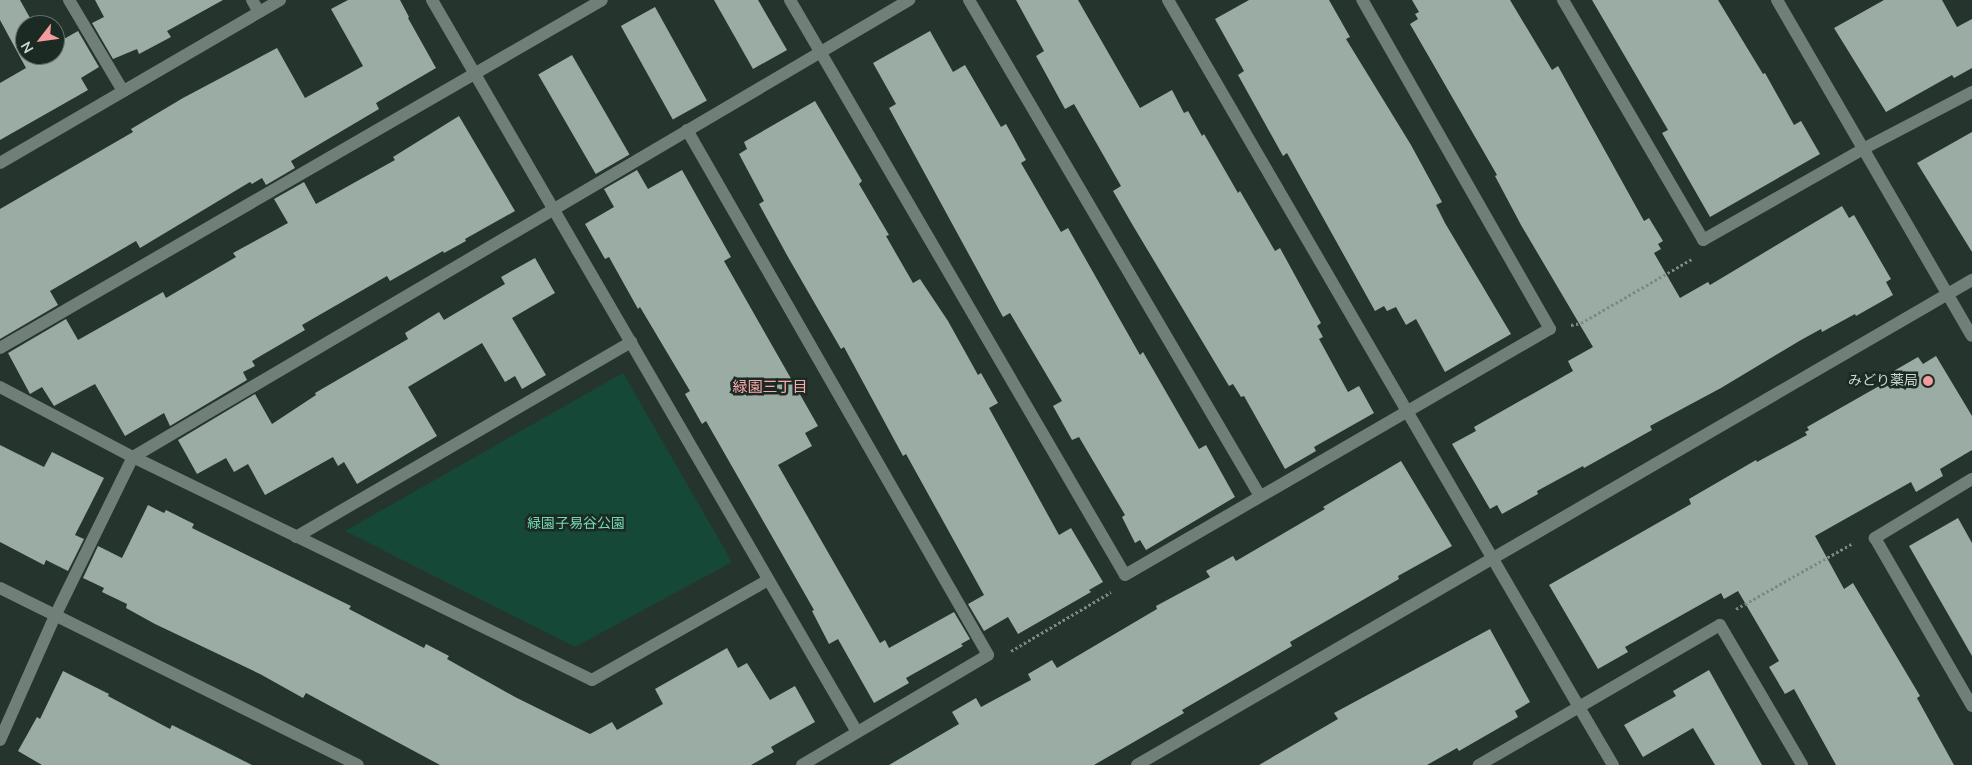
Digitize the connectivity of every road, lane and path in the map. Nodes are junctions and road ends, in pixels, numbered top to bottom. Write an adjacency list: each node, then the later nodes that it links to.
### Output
1 (69, 0): 16 (street)
2 (252, 0): 13 (street)
3 (280, 0): 13 (street)
4 (432, 0): 15 (street)
5 (602, 0): 15 (street)
6 (790, 0): 14 (street)
7 (909, 0): 14 (street)
8 (969, 0): 33 (street)
9 (1168, 0): 30 (street)
10 (1362, 0): 25 (street)
11 (1563, 0): 22 (street)
12 (1777, 0): 19 (street)
13 (259, 12): 16 (street)
14 (820, 52): 18 (street); 37 (street)
15 (475, 74): 21 (street); 28 (street)
16 (123, 91): 20 (street)
17 (1972, 92): 19 (street)
18 (688, 130): 21 (street); 42 (street)
19 (1863, 149): 22 (street); 24 (street)
20 (0, 163)
21 (554, 209): 27 (street); 31 (street)
22 (1703, 240): 25 (path)
23 (1972, 280): 24 (street)
24 (1947, 294): 26 (street); 36 (street)
25 (1550, 329): 30 (street)
26 (1972, 336)
27 (631, 342): 34 (street); 38 (street)
28 (0, 348)
29 (0, 387): 31 (street)
30 (1406, 412): 33 (street); 36 (street)
31 (133, 457): 34 (street); 40 (street)
32 (1972, 478): 35 (street)
33 (1260, 496): 37 (street)
34 (296, 537): 38 (street)
35 (1875, 538): 41 (path); 43 (street)
36 (1492, 559): 44 (street); 49 (street)
37 (1125, 574): 42 (path)
38 (768, 580): 45 (street)
39 (0, 588): 40 (street)
40 (55, 616): 46 (street); 47 (street)
41 (1720, 625): 44 (street); 52 (street)
42 (988, 655): 45 (street)
43 (1972, 706)
44 (1579, 708): 50 (street); 51 (street)
45 (857, 732): 48 (street)
46 (0, 740)
47 (358, 765)
48 (802, 765)
49 (1137, 765)
50 (1479, 765)
51 (1613, 765)
52 (1802, 765)

